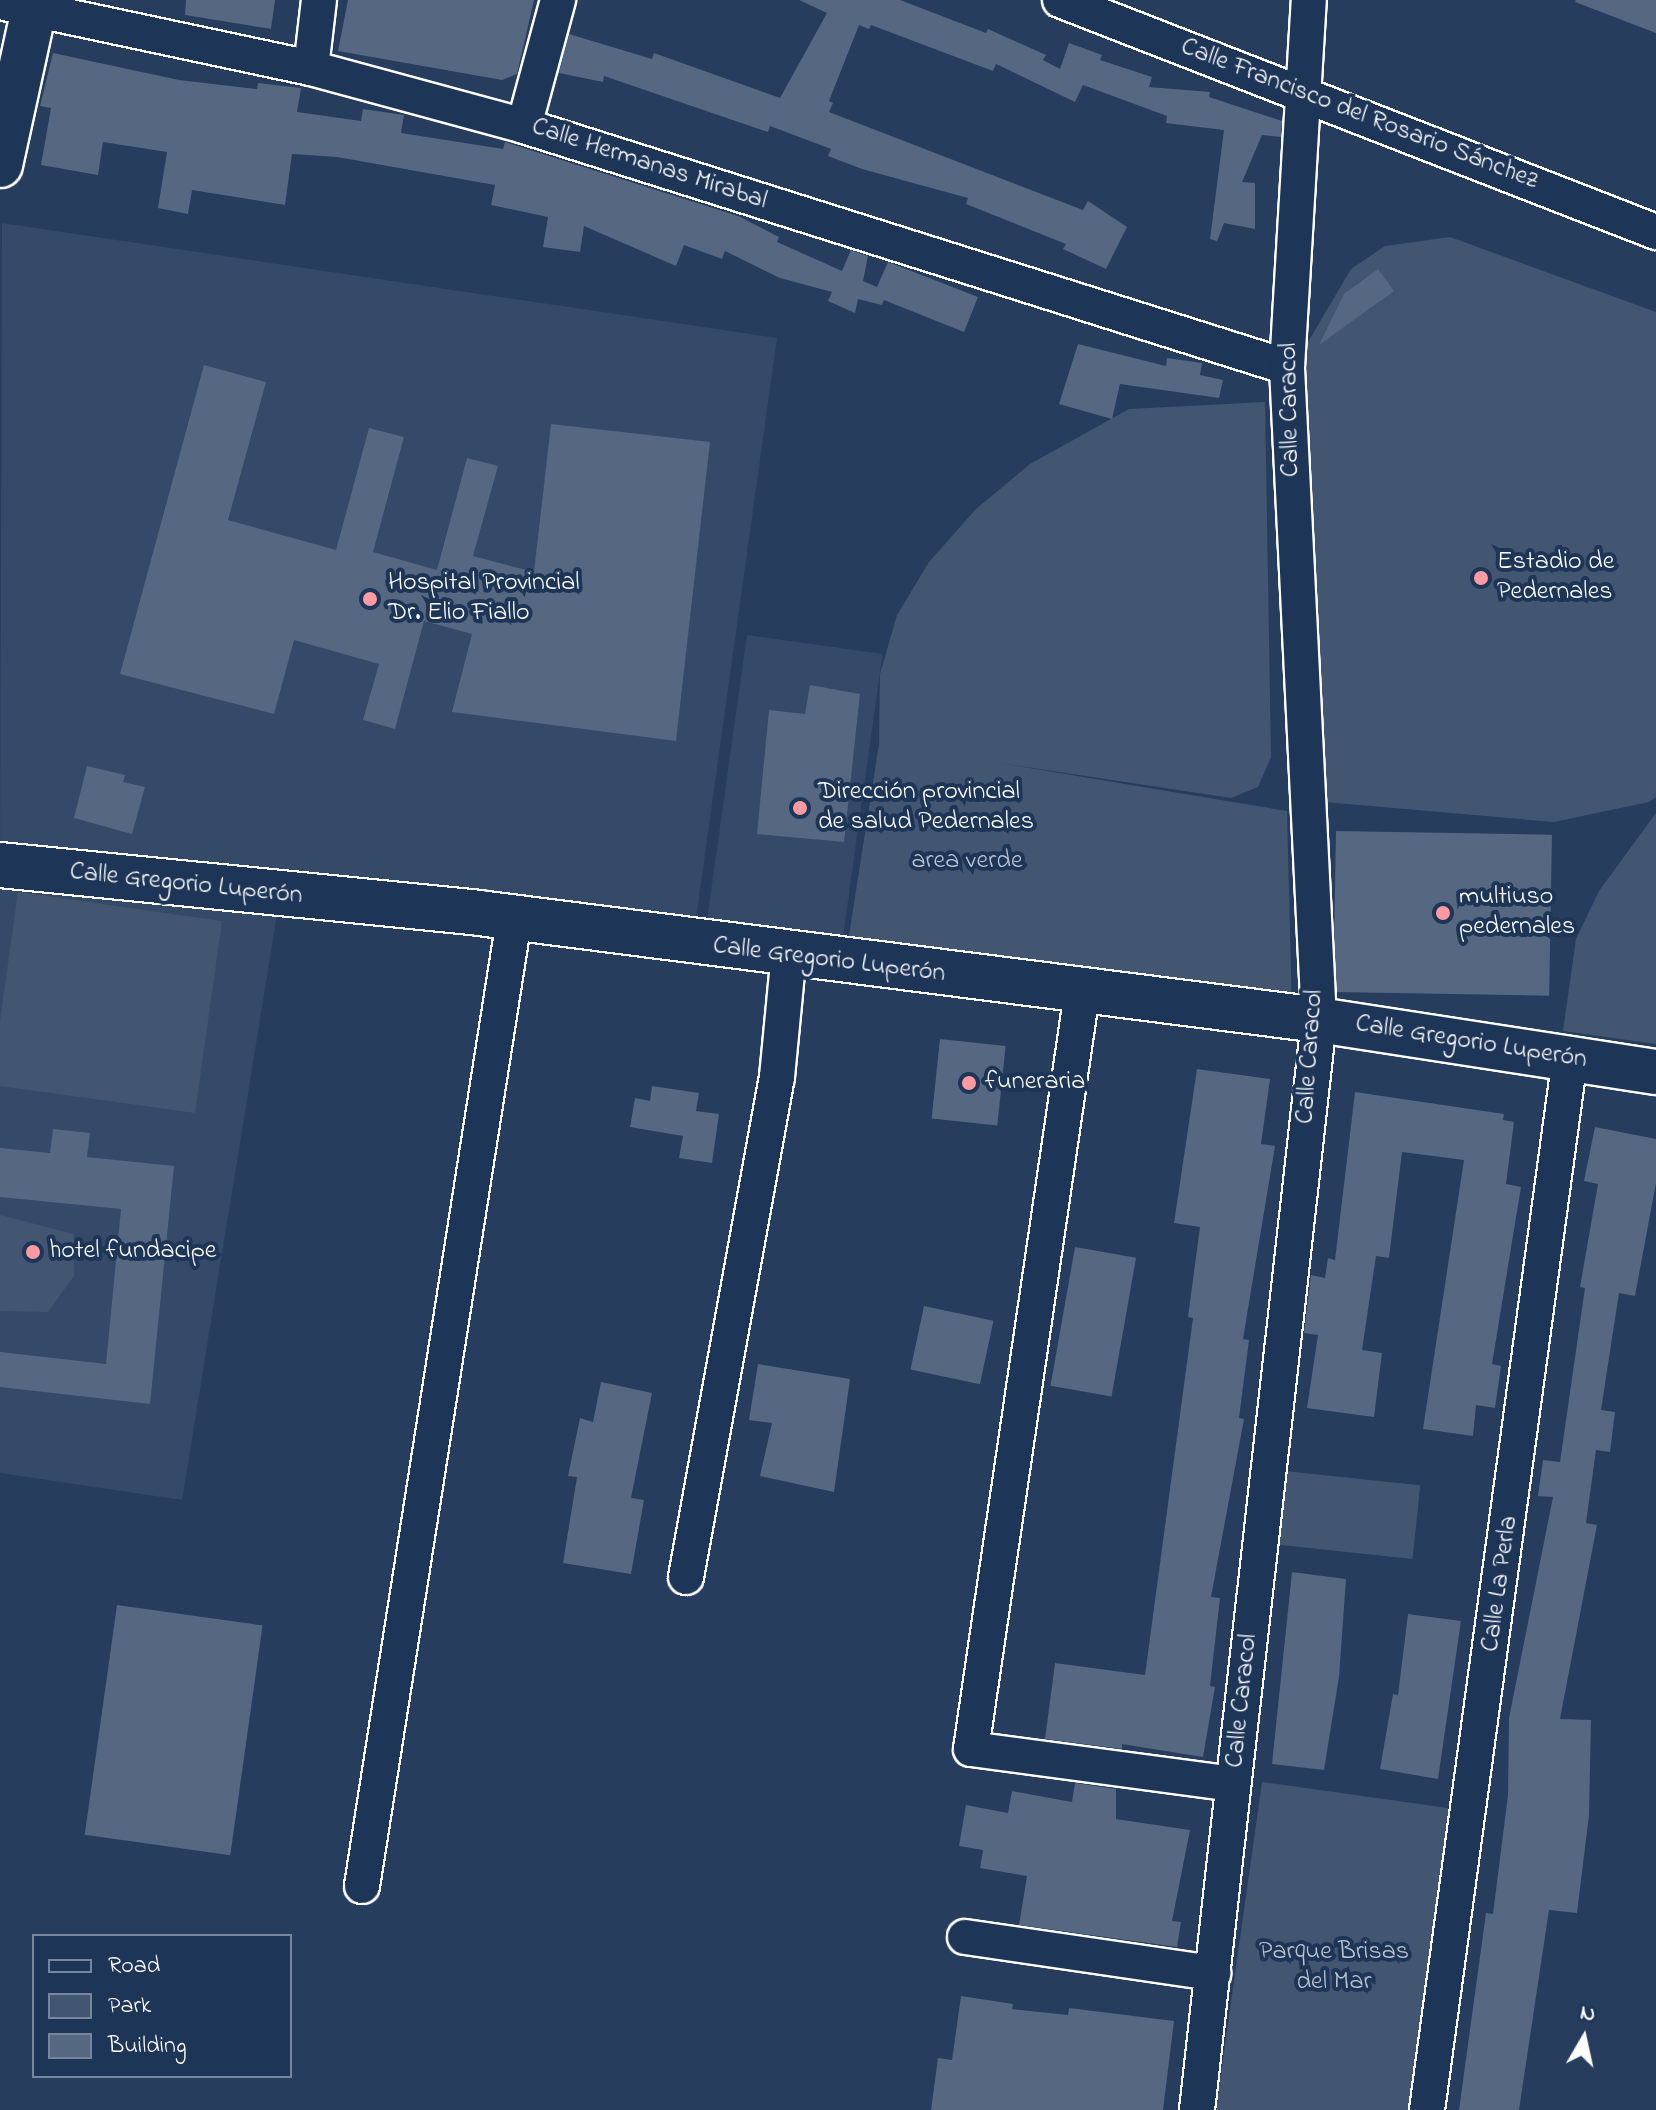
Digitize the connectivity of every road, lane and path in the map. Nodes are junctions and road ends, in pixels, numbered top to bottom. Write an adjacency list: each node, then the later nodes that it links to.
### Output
1 (319, 0): 6 (street)
2 (558, 0): 8 (street)
3 (1060, 0): 7 (street, Calle Francisco del Rosario Sánchez)
4 (1309, 0): 7 (street, Calle Caracol)
5 (24, 3): 6 (street, Calle Hermanas Mirabal); 9 (street)
6 (311, 68): 8 (street, Calle Hermanas Mirabal)
7 (1302, 90): 10 (street, Calle Francisco del Rosario Sánchez); 11 (street, Calle Caracol)
8 (524, 126): 11 (street, Calle Hermanas Mirabal)
9 (0, 165)
10 (1656, 232)
11 (1287, 367): 16 (street, Calle Caracol)
12 (0, 865): 13 (street, Calle Gregorio Luperón)
13 (514, 920): 14 (street, Calle Gregorio Luperón); 21 (street)
14 (789, 953): 15 (street, Calle Gregorio Luperón); 19 (street)
15 (1082, 993): 16 (street, Calle Gregorio Luperón); 20 (street)
16 (1319, 1020): 17 (street, Calle Gregorio Luperón); 20 (street, Calle Caracol)
17 (1570, 1058): 18 (street, Calle Gregorio Luperón); 25 (street, Calle La Perla)
18 (1656, 1072)
19 (686, 1577)
20 (1233, 1784): 23 (street, Calle Caracol)
21 (362, 1886)
22 (965, 1937): 23 (street)
23 (1213, 1973): 24 (street, Calle Caracol)
24 (1197, 2110)
25 (1427, 2110)

